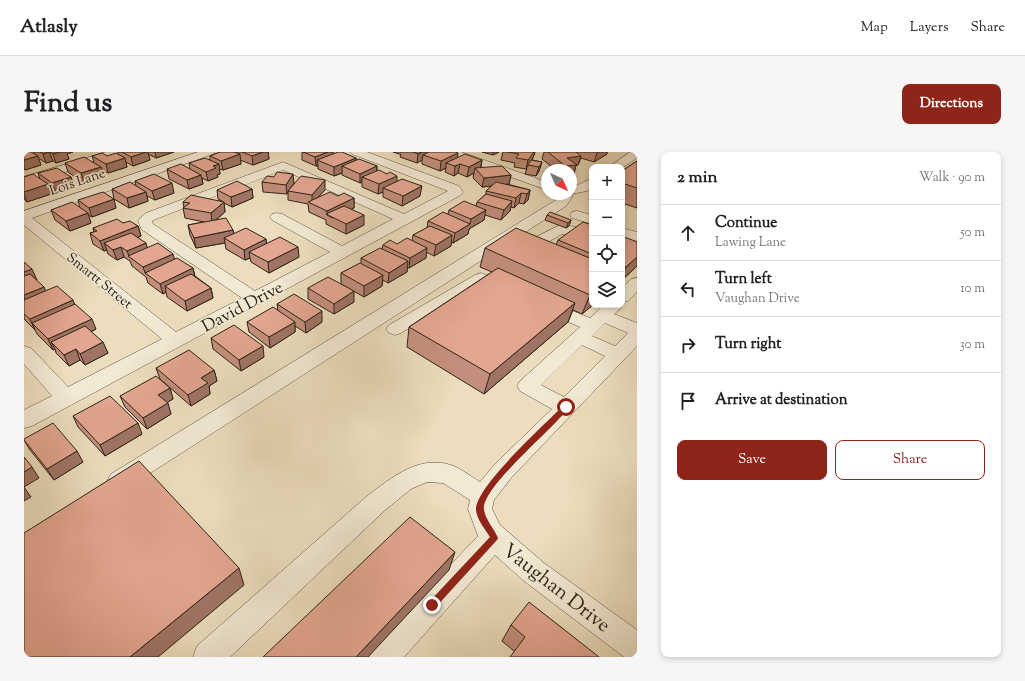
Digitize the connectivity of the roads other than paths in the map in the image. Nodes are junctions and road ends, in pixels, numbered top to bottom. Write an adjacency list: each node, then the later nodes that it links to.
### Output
1 (118, 152): 7 (street)
2 (209, 152): 13 (street, Lois Lane)
3 (356, 152): 15 (street, David Drive)
4 (450, 152): 8 (street)
5 (637, 153): 6 (street)
6 (620, 164)
7 (24, 181)
8 (541, 184)
9 (589, 184): 10 (street)
10 (577, 189)
11 (563, 200): 36 (street)
12 (577, 215): 16 (street)
13 (24, 217): 30 (street, Smartt Street)
14 (277, 217): 20 (street)
15 (405, 219): 20 (street, David Drive); 22 (street)
16 (589, 219)
17 (625, 233): 19 (street)
18 (590, 236): 21 (street)
19 (637, 237)
20 (342, 252): 22 (street, David Drive)
21 (589, 275)
22 (255, 298): 30 (street, David Drive)
23 (589, 303): 27 (street)
24 (612, 308): 34 (street)
25 (615, 308): 32 (street)
26 (618, 308): 28 (street)
27 (395, 329)
28 (637, 330)
29 (637, 335): 32 (street)
30 (176, 341): 33 (street, David Drive)
31 (24, 352): 33 (street)
32 (618, 354): 34 (street)
33 (66, 398): 35 (street, David Drive)
34 (566, 407): 37 (street)
35 (24, 420)
36 (104, 490)
37 (483, 496): 38 (street, Vaughan Drive); 40 (street)
38 (494, 538): 39 (street, Vaughan Drive); 41 (street)
39 (637, 648)
40 (208, 657)
41 (384, 657)

